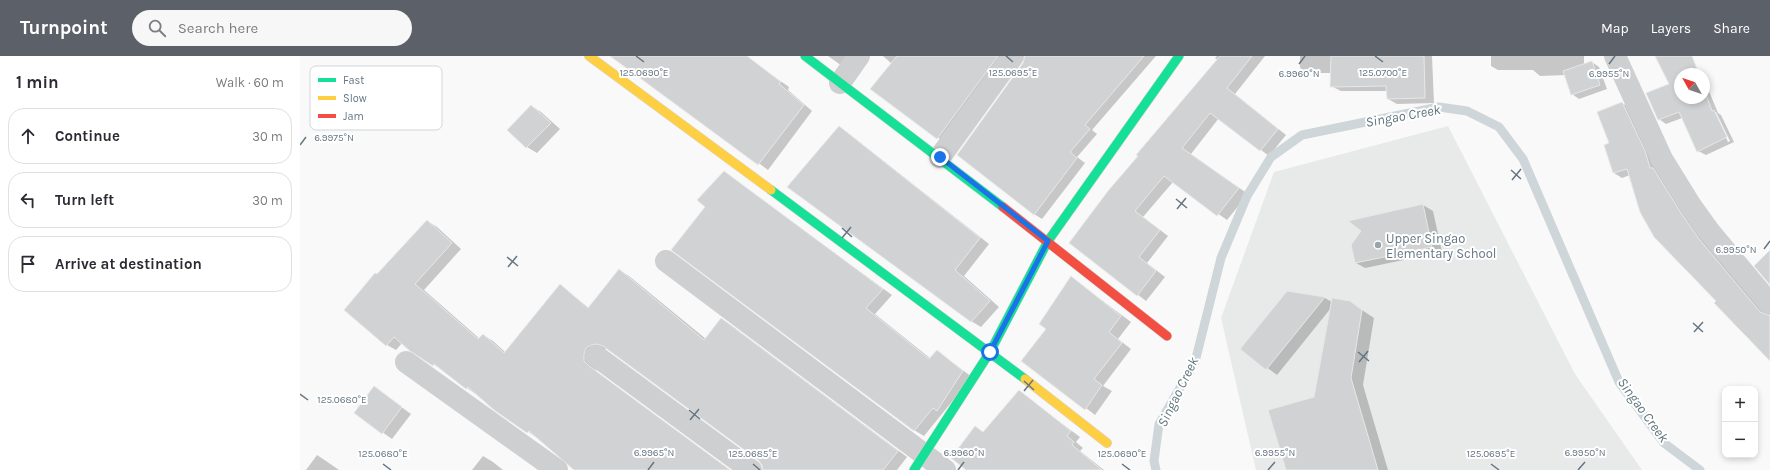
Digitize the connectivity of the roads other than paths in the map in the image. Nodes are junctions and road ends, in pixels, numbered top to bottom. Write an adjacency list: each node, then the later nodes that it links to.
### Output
1 (589, 56): 13 (street)
2 (804, 56): 7 (street)
3 (859, 56): 7 (street)
4 (1013, 56): 8 (street)
5 (1179, 56): 9 (street)
6 (1615, 56): 11 (street)
7 (840, 82): 8 (street)
8 (940, 157): 9 (street)
9 (1048, 241): 12 (street); 13 (street)
10 (666, 261): 17 (street)
11 (1770, 304)
12 (1167, 336)
13 (990, 352): 16 (street); 17 (street)
14 (596, 356): 19 (street)
15 (406, 362): 18 (street)
16 (1107, 443)
17 (919, 463): 20 (street)
18 (557, 470)
19 (751, 470)
20 (945, 470)

